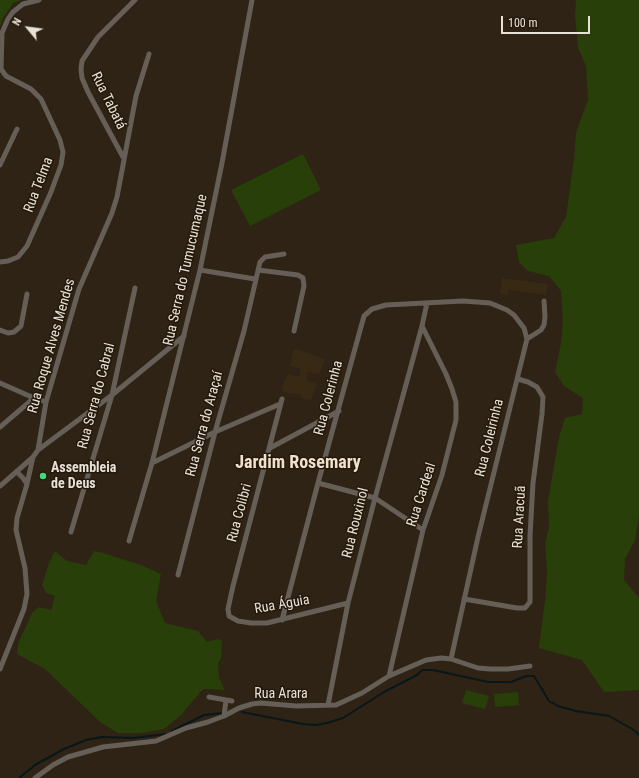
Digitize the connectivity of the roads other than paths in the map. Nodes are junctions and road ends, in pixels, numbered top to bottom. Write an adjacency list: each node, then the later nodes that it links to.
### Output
1 (39, 0): 9 (street, Rua Telma)
2 (135, 0): 6 (street, Rua Tabatá)
3 (252, 0): 10 (street, Rua Serra do Tumucumaque)
4 (149, 54): 6 (street, Rua Roque Alves Mendes)
5 (17, 129): 7 (street)
6 (123, 157): 26 (street, Rua Roque Alves Mendes)
7 (0, 165)
8 (284, 254): 11 (street)
9 (0, 262)
10 (200, 270): 12 (street); 20 (street, Rua Serra do Tumucumaque)
11 (258, 270): 12 (street, Rua Serra do Araçaí); 19 (street)
12 (255, 279): 29 (street, Rua Serra do Araçaí)
13 (135, 288): 24 (street, Rua Serra do Cabral)
14 (27, 294): 18 (street)
15 (544, 301): 21 (street)
16 (427, 303): 17 (street, Rua Rouxinol); 21 (street); 27 (street, Rua Colerinha)
17 (422, 326): 38 (street, Rua Rouxinol); 39 (street, Rua Cardeal)
18 (0, 330)
19 (294, 331)
20 (184, 336): 24 (street); 33 (street, Rua Serra do Tumucumaque)
21 (527, 339): 22 (street, Rua Coleirinha)
22 (518, 379): 43 (street, Rua Coleirinha); 43 (street, Rua Aracuã)
23 (0, 383): 25 (street)
24 (112, 395): 31 (street); 40 (street, Rua Serra do Cabral)
25 (34, 398): 26 (street); 28 (street)
26 (46, 402): 31 (street, Rua Roque Alves Mendes)
27 (338, 411): 30 (street); 35 (street, Rua Colerinha)
28 (0, 427)
29 (215, 432): 30 (street, Rua Colibri); 33 (street); 42 (street, Rua Serra do Araçaí)
30 (270, 448): 45 (street, Rua Colibri)
31 (38, 450): 32 (street, Rua Roque Alves Mendes)
32 (33, 457): 34 (street); 36 (street, Rua Roque Alves Mendes)
33 (152, 463): 41 (street, Rua Serra do Tumucumaque)
34 (17, 472): 36 (street); 37 (street)
35 (318, 483): 38 (street); 46 (street, Rua Colerinha)
36 (27, 484): 49 (street, Rua Roque Alves Mendes)
37 (0, 486)
38 (375, 498): 39 (street); 44 (street, Rua Rouxinol)
39 (422, 530): 50 (street, Rua Cardeal)
40 (71, 532)
41 (129, 541)
42 (178, 575)
43 (464, 599): 47 (street, Rua Coleirinha)
44 (348, 603): 46 (street, Rua Águia); 52 (street, Rua Rouxinol)
45 (228, 609): 46 (street, Rua Águia)
46 (282, 620)
47 (451, 659): 48 (street, Rua Arara); 50 (street, Rua Arara)
48 (530, 666)
49 (0, 669)
50 (389, 676): 52 (street, Rua Arara)
51 (209, 697): 53 (street)
52 (328, 705): 53 (street, Rua Arara)
53 (224, 716): 54 (street, Rua Arara)
54 (35, 778)

